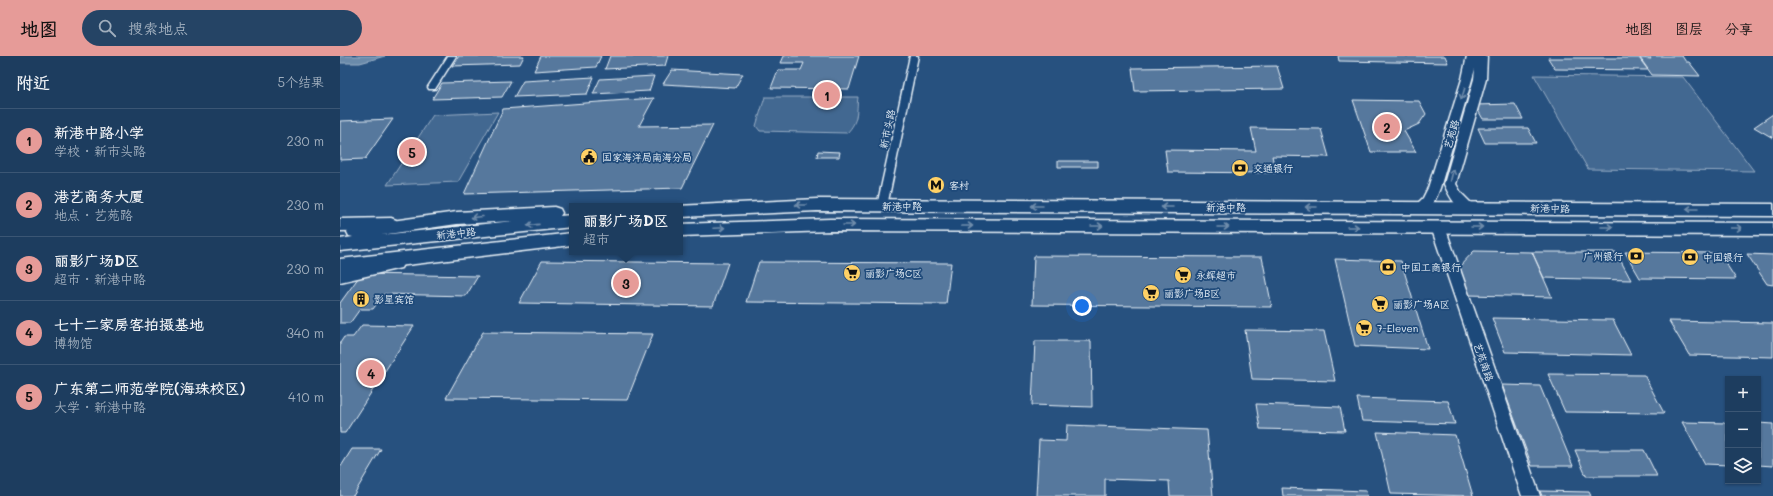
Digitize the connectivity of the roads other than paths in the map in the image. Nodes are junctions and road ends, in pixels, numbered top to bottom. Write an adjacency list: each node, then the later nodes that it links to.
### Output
1 (452, 56): 5 (street)
2 (914, 56): 6 (street, 新市头路)
3 (1472, 56): 8 (street, 艺苑路, one-way to 8)
4 (1482, 56): 7 (street, 艺苑路, one-way to 4)
5 (432, 87)
6 (882, 206): 8 (main road, 新港中路, one-way to 6); 10 (main road, 新港中路, one-way to 10)
7 (1468, 207): 8 (main road, 新港中路); 9 (main road, 新港中路, one-way to 7)
8 (1420, 208)
9 (1773, 210)
10 (683, 211)
11 (569, 213): 13 (main road, one-way to 13)
12 (569, 221): 21 (main road, 新港中路, one-way to 21)
13 (416, 223): 14 (main road); 18 (main road)
14 (340, 225)
15 (1438, 228): 16 (main road, 新港中路, one-way to 16); 17 (main road, 新港中路, one-way to 15); 26 (street, 艺苑南路)
16 (1773, 229)
17 (683, 230)
18 (340, 234)
19 (569, 238): 22 (main road, 新港中路)
20 (569, 238): 23 (main road)
21 (340, 245)
22 (340, 255)
23 (426, 257): 24 (main road); 25 (main road)
24 (340, 266)
25 (340, 276)
26 (1531, 496)

